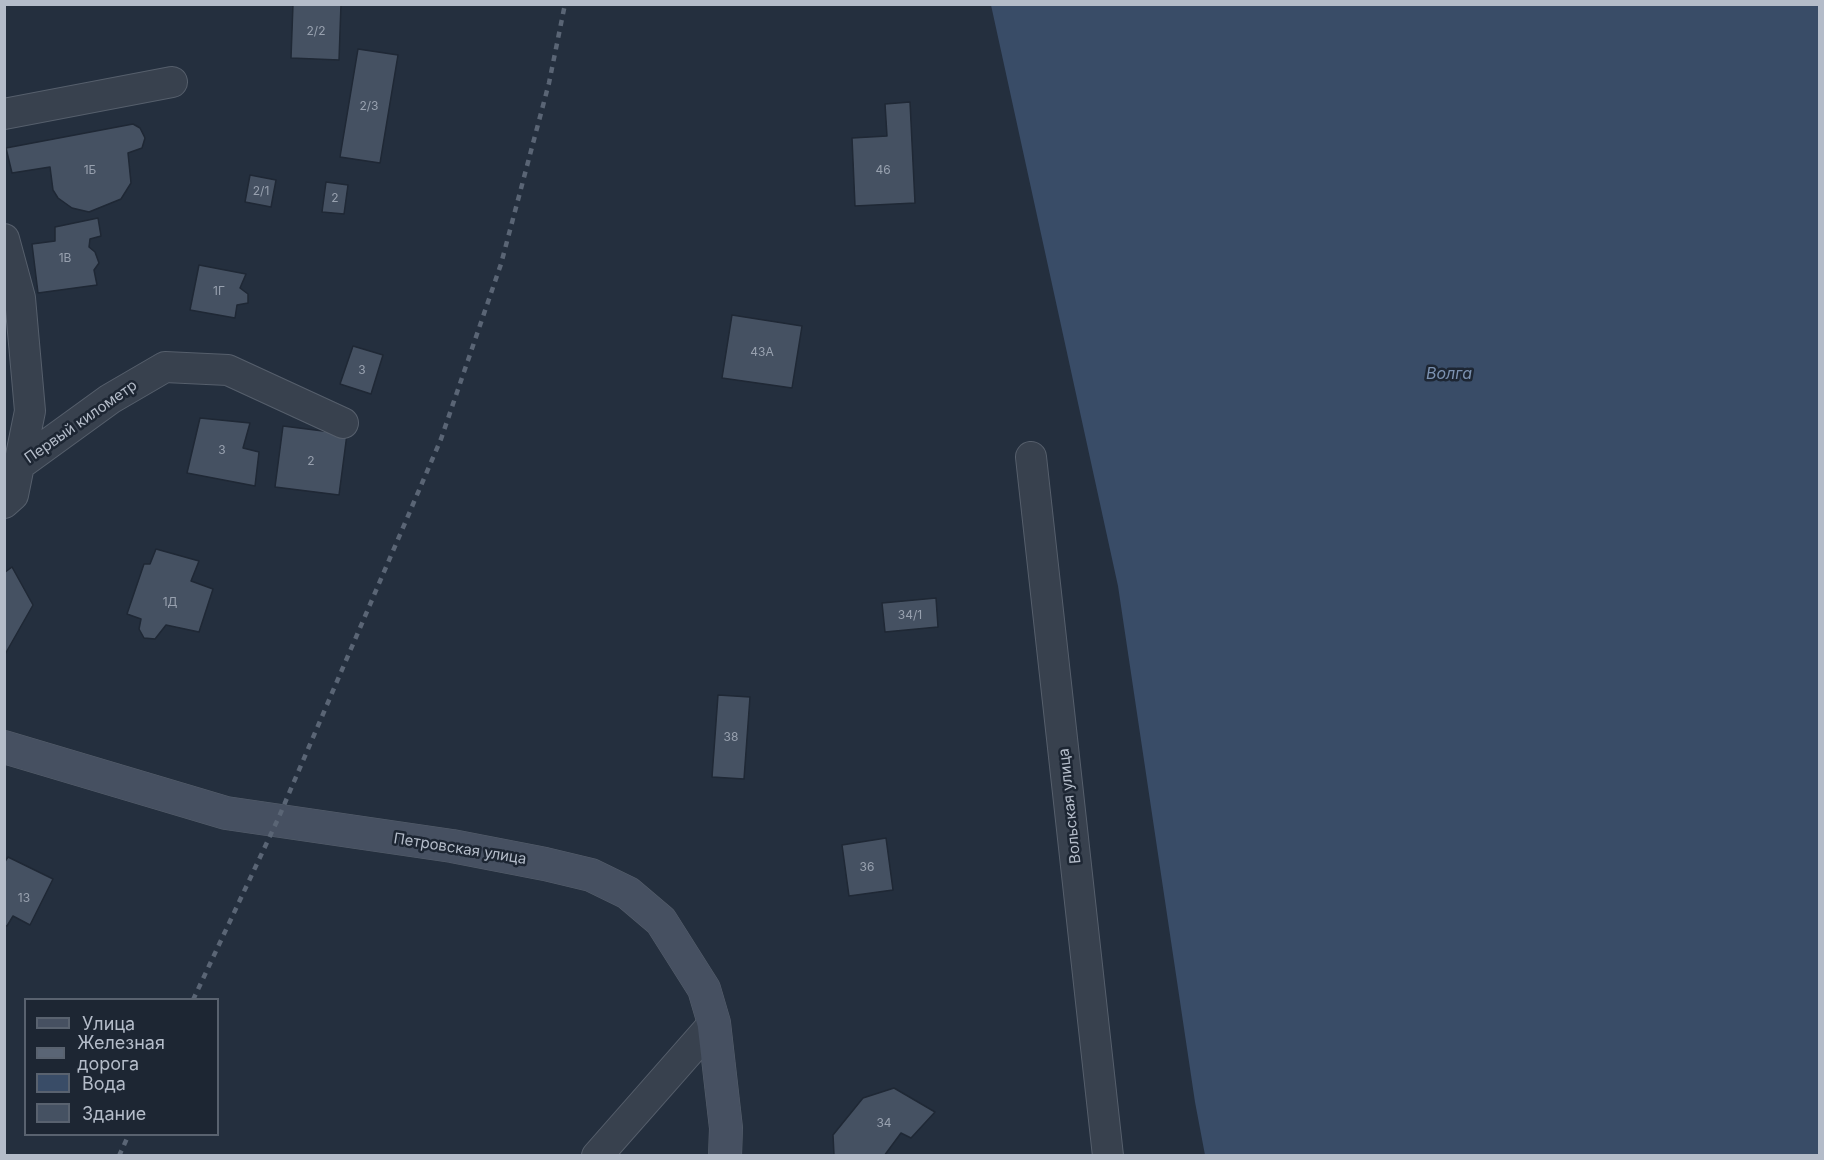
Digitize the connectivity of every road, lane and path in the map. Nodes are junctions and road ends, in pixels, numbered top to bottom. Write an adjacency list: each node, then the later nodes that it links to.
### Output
1 (171, 82): 2 (street)
2 (4, 114)
3 (4, 239): 6 (street)
4 (343, 423): 6 (street, Первый километр)
5 (1031, 457): 12 (street, Вольская улица)
6 (19, 465): 7 (street)
7 (4, 503)
8 (4, 747): 9 (street, Петровская улица)
9 (714, 1023): 10 (street); 11 (street, Петровская улица)
10 (597, 1155)
11 (725, 1155)
12 (1108, 1155)

